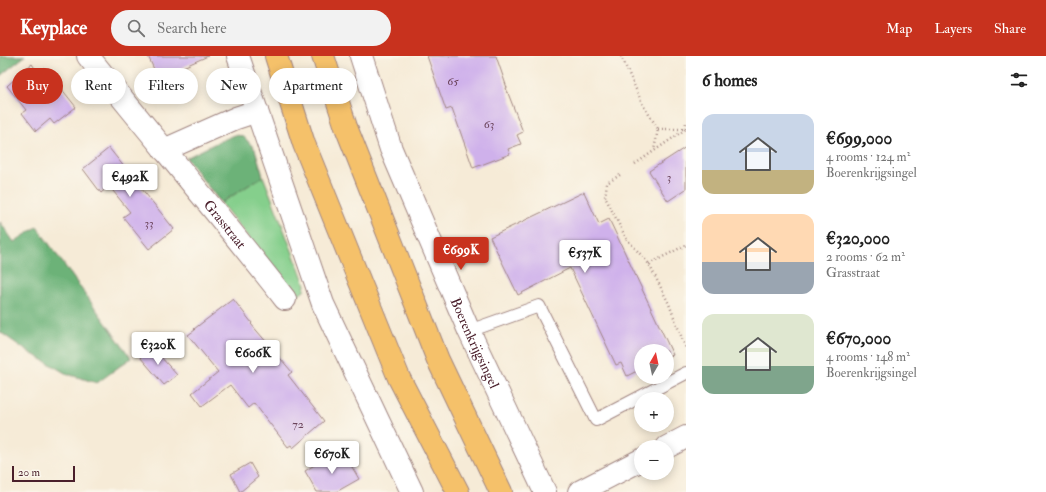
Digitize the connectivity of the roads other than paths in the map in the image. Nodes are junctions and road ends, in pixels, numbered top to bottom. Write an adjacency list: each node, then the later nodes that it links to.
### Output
1 (88, 56): 7 (street, Grasstraat)
2 (238, 56): 6 (street)
3 (276, 56): 15 (highway)
4 (323, 56): 16 (highway)
5 (361, 56): 9 (street, Boerenkrijgsingel)
6 (257, 111): 7 (street); 14 (street)
7 (164, 150): 8 (street, Grasstraat)
8 (285, 299)
9 (469, 331): 10 (lane); 17 (street, Boerenkrijgsingel)
10 (686, 373)
11 (686, 437): 12 (street)
12 (674, 443)
13 (634, 464): 18 (street)
14 (412, 492)
15 (458, 492)
16 (501, 492)
17 (545, 492)
18 (579, 492)

